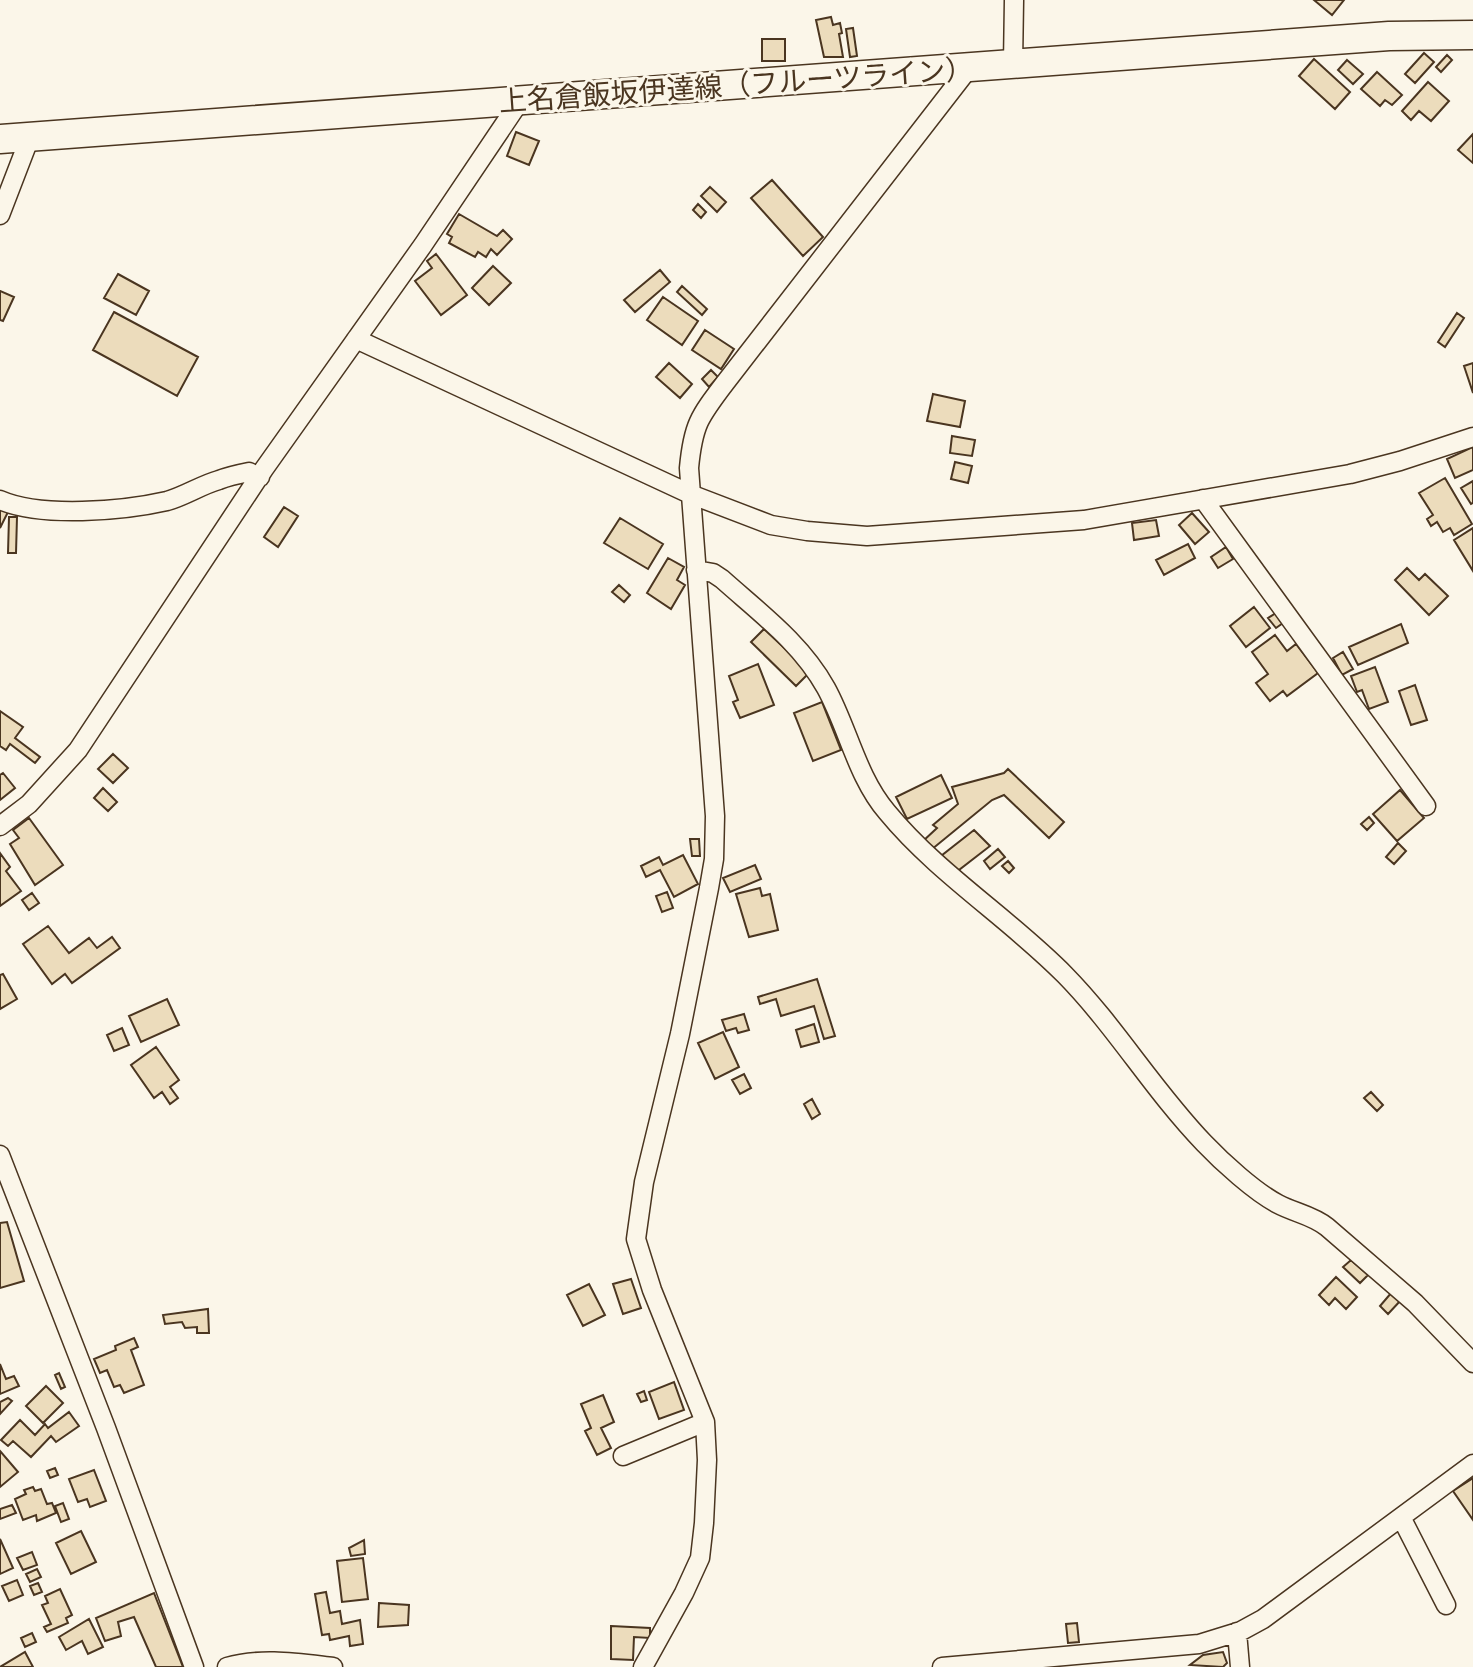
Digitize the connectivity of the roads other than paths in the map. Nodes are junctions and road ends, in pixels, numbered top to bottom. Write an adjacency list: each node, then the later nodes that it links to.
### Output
1 (1014, 0): 3 (street)
2 (1473, 35): 3 (main road, 上名倉飯坂伊達線（フルーツライン）)
3 (1013, 64): 4 (main road, 上名倉飯坂伊達線（フルーツライン）)
4 (969, 68): 5 (main road, 上名倉飯坂伊達線（フルーツライン）); 12 (street)
5 (520, 101): 6 (main road, 上名倉飯坂伊達線（フルーツライン）); 9 (street)
6 (30, 137): 7 (main road, 上名倉飯坂伊達線（フルーツライン）); 8 (street)
7 (0, 139)
8 (0, 215)
9 (356, 339): 11 (street); 12 (street)
10 (1473, 437): 13 (street)
11 (260, 477): 14 (street); 17 (street)
12 (690, 494): 13 (street); 15 (street)
13 (1203, 499): 16 (street)
14 (0, 500)
15 (696, 570): 19 (street); 20 (street)
16 (1426, 806)
17 (0, 826)
18 (0, 1155): 26 (street)
19 (1473, 1363)
20 (705, 1422): 21 (street); 29 (street)
21 (623, 1456)
22 (1473, 1464): 23 (street)
23 (1401, 1517): 24 (street); 25 (street)
24 (1446, 1605)
25 (1237, 1632): 30 (street); 31 (street)
26 (194, 1667)
27 (227, 1667): 28 (street)
28 (333, 1667)
29 (643, 1667)
30 (942, 1667)
31 (1240, 1667)

